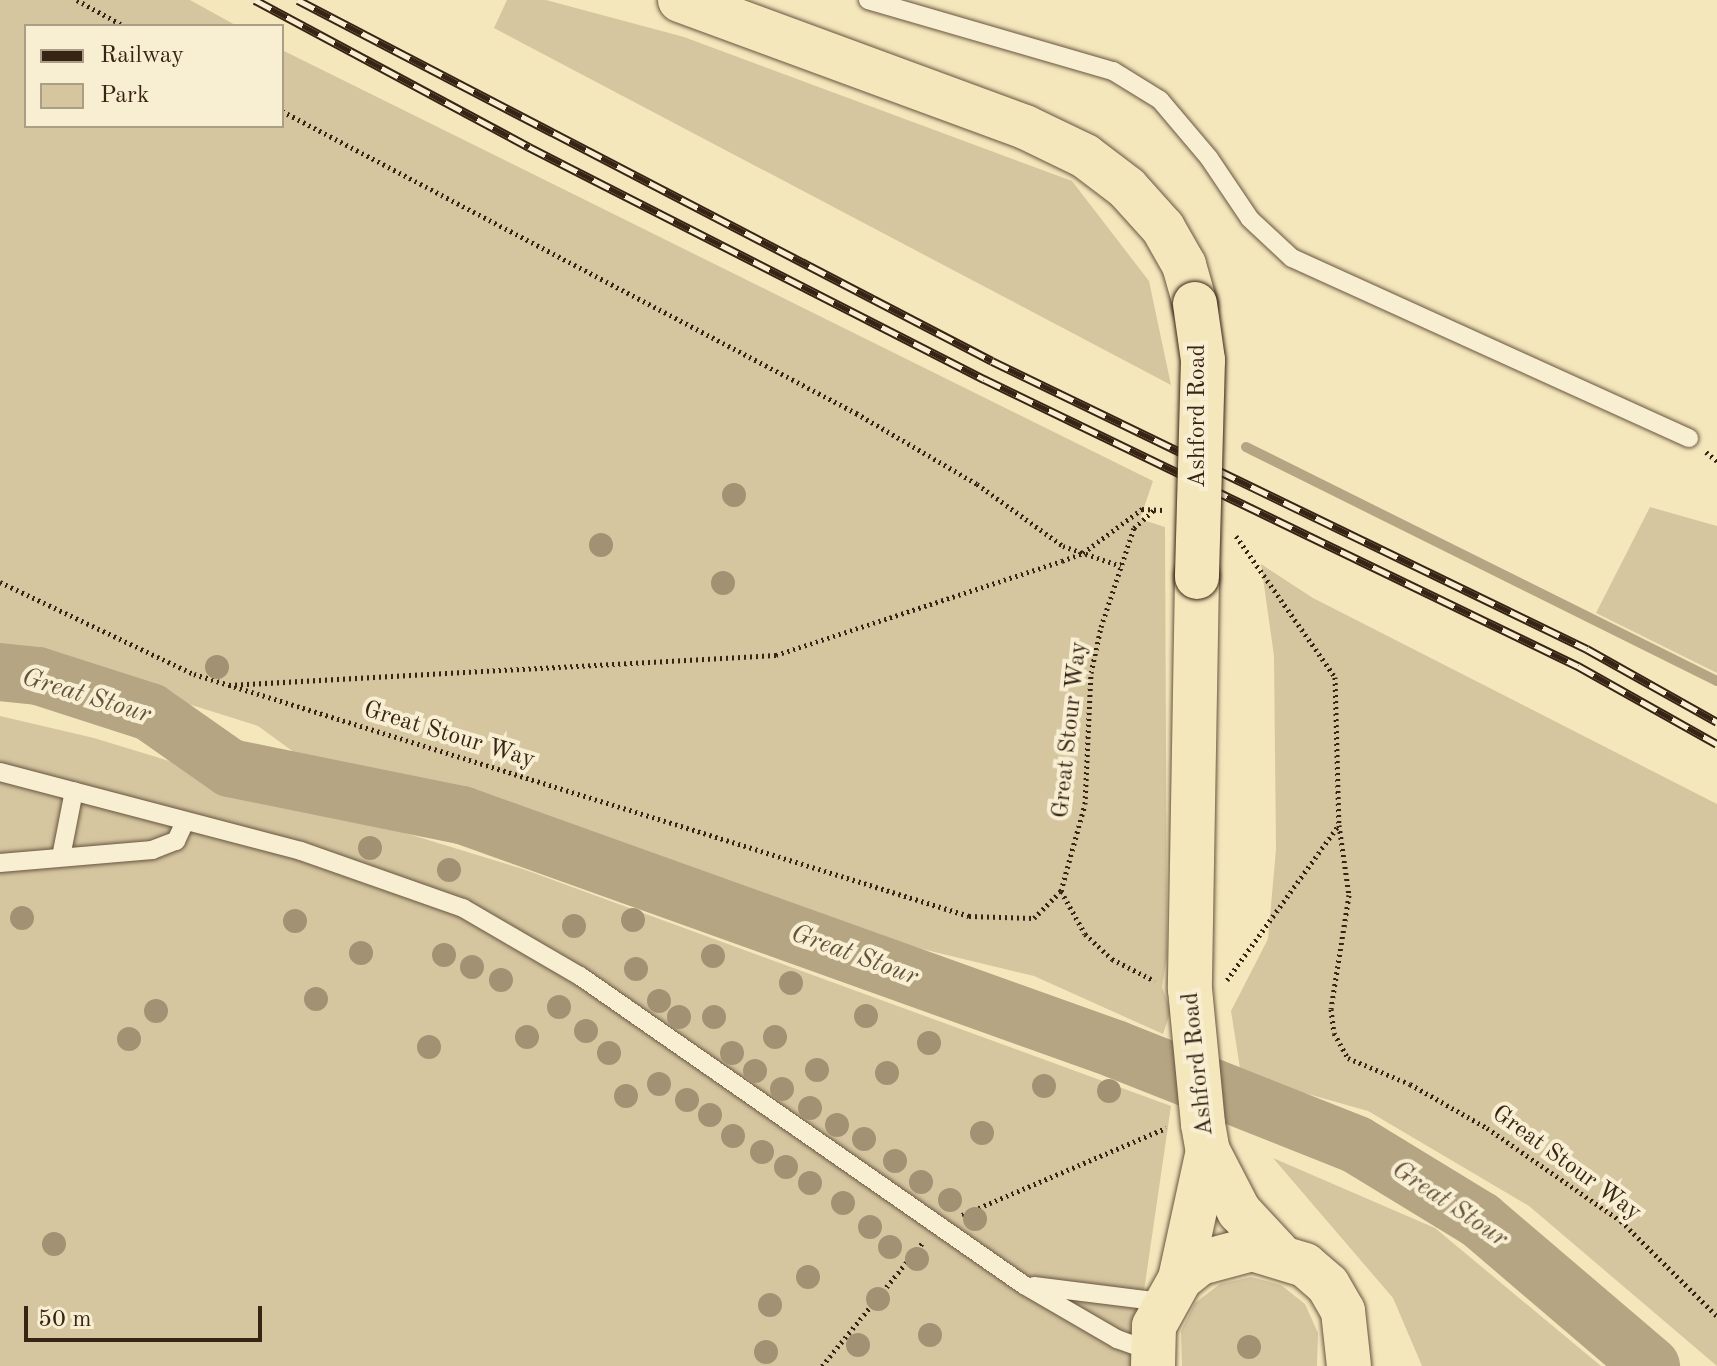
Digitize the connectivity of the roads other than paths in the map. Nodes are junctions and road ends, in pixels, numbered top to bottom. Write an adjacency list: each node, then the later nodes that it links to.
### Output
1 (680, 0): 9 (highway, Ashford Road, bridge)
2 (868, 0): 3 (lane)
3 (1689, 438)
4 (0, 772): 5 (lane)
5 (74, 791): 6 (lane); 7 (lane)
6 (185, 822): 7 (lane); 11 (lane)
7 (61, 857): 8 (lane)
8 (0, 863)
9 (1205, 1135): 10 (highway, Ashford Road); 12 (highway, Ashford Road)
10 (1278, 1253): 12 (highway); 13 (highway)
11 (1024, 1285): 12 (lane); 14 (lane)
12 (1172, 1291): 14 (highway, Ashford Road)
13 (1354, 1357)
14 (1152, 1359)

